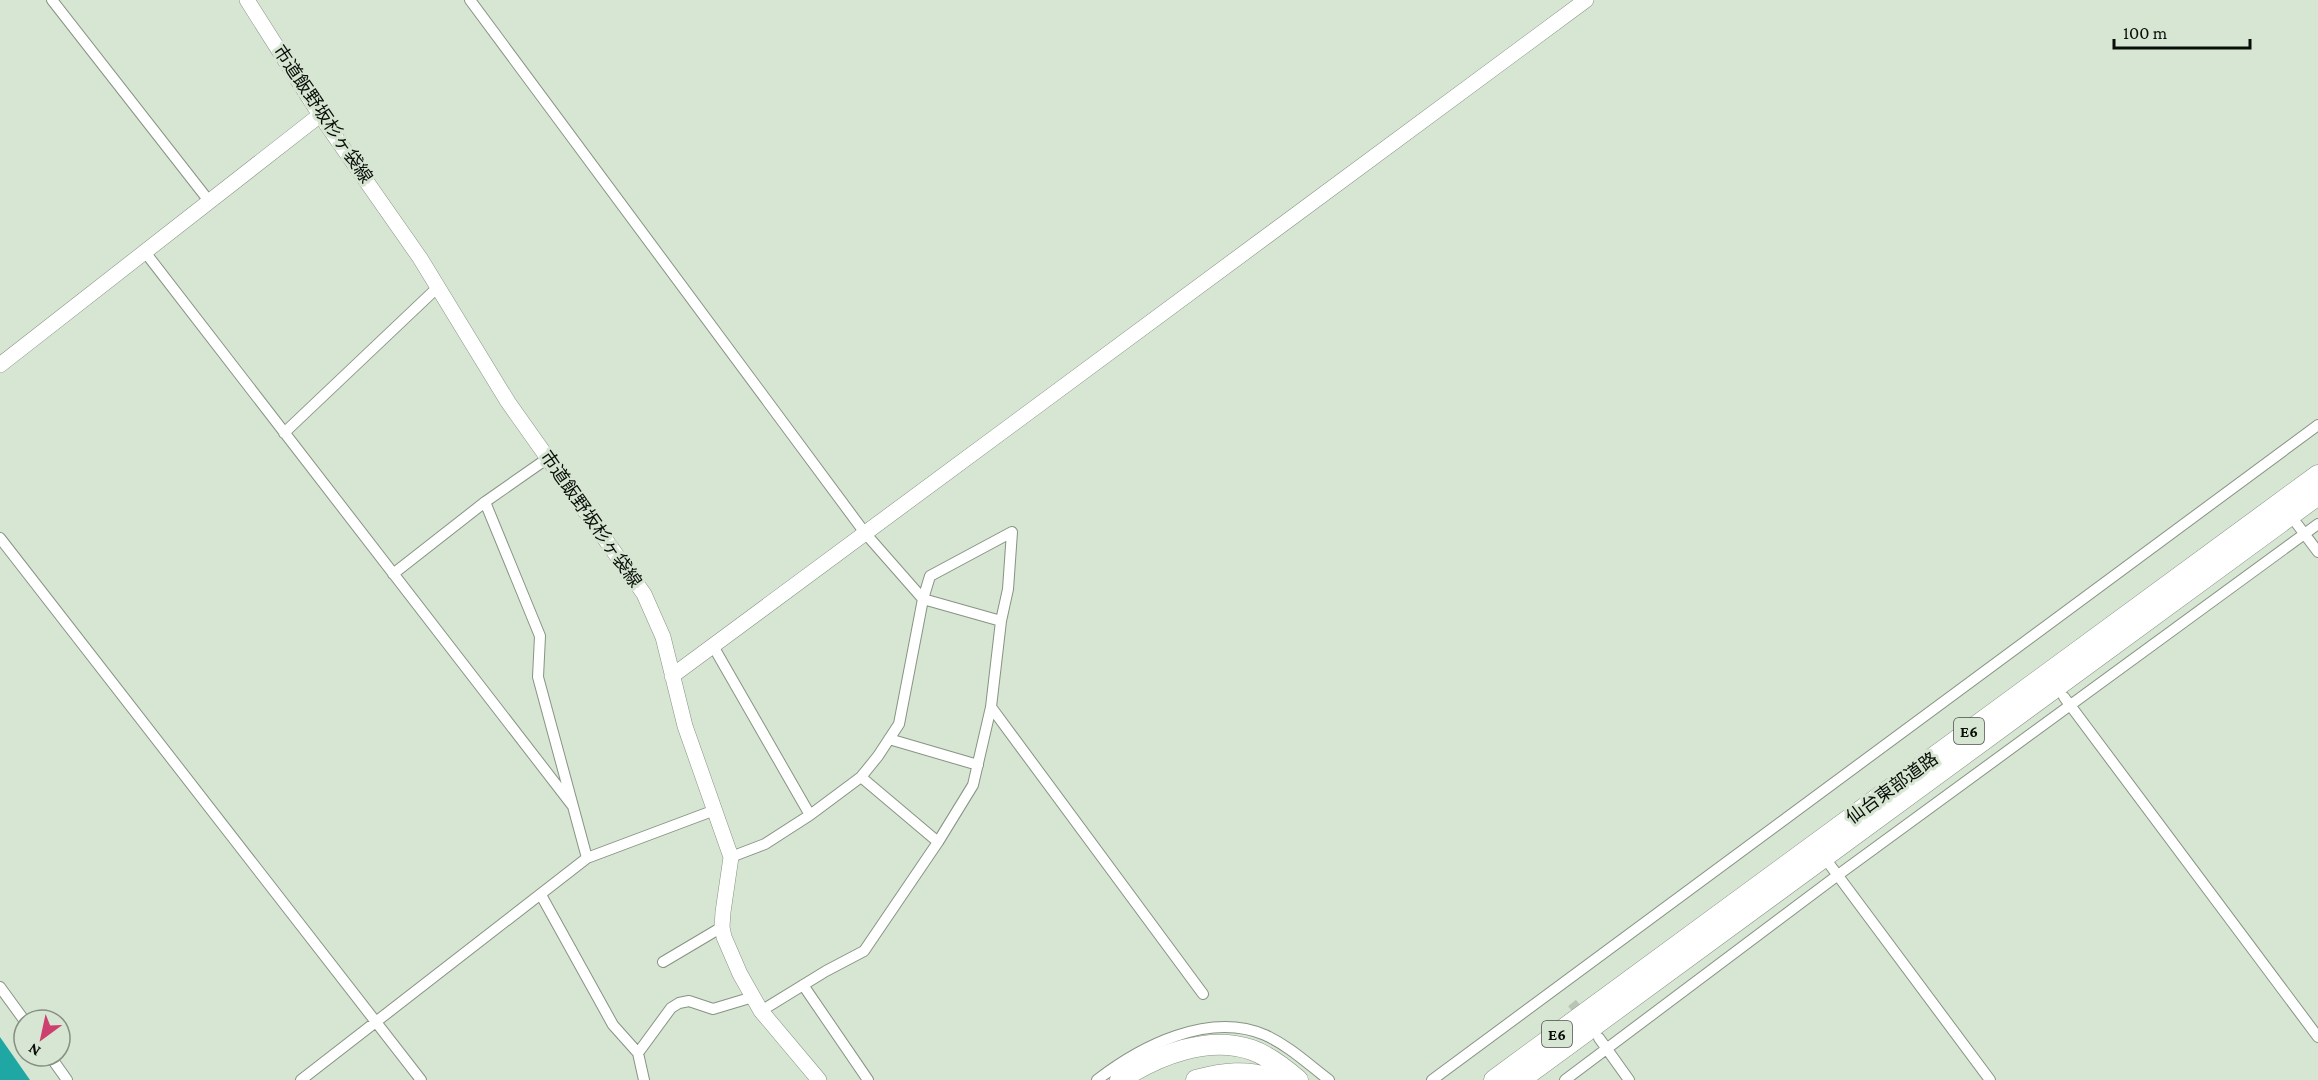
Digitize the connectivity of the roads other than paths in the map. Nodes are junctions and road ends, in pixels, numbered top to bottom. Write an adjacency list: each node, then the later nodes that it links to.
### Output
1 (52, 0): 6 (street)
2 (246, 0): 5 (street, 市道飯野坂杉ヶ袋線)
3 (470, 0): 18 (street)
4 (1586, 0): 18 (street)
5 (321, 115): 6 (street); 8 (street, 市道飯野坂杉ヶ袋線)
6 (209, 201): 7 (street)
7 (145, 252): 9 (street); 11 (street)
8 (438, 286): 11 (street); 12 (street, 市道飯野坂杉ヶ袋線)
9 (0, 365)
10 (2318, 425): 65 (street)
11 (284, 433): 22 (street)
12 (548, 458): 15 (street); 26 (street, 市道飯野坂杉ヶ袋線)
13 (2318, 475): 46 (highway, 仙台東部道路 / E6)
14 (2318, 495): 46 (highway, 仙台東部道路 / E6)
15 (485, 502): 22 (street); 32 (street)
16 (2297, 524): 19 (street)
17 (2318, 524): 19 (street)
18 (865, 533): 23 (street); 25 (street)
19 (2304, 534): 21 (street); 27 (street)
20 (0, 538): 49 (street)
21 (2318, 552)
22 (393, 573): 32 (street)
23 (923, 599): 24 (street); 24 (street); 29 (street)
24 (1001, 621): 28 (street)
25 (713, 646): 26 (street); 34 (street)
26 (672, 676): 33 (street, 市道飯野坂杉ヶ袋線)
27 (2068, 701): 39 (street); 50 (street)
28 (991, 707): 30 (street); 45 (street)
29 (889, 739): 30 (street); 31 (street)
30 (978, 765): 35 (street)
31 (861, 777): 34 (street); 35 (street)
32 (572, 805): 37 (street)
33 (715, 810): 36 (street, 市道飯野坂杉ヶ袋線); 37 (street)
34 (810, 815): 36 (street)
35 (938, 842): 43 (street)
36 (731, 857): 41 (street, 市道飯野坂杉ヶ袋線)
37 (587, 858): 40 (street)
38 (1830, 865): 39 (street)
39 (1838, 875): 52 (street); 72 (street)
40 (541, 895): 49 (street); 53 (street)
41 (722, 927): 42 (street); 47 (street, 市道飯野坂杉ヶ袋線)
42 (663, 962)
43 (802, 985): 47 (street); 58 (street)
44 (0, 987): 48 (street)
45 (1203, 994)
46 (1626, 994): 66 (highway); 67 (highway, 仙台東部道路 / E6); 68 (highway, 仙台東部道路 / E6); 69 (highway)
47 (757, 1004): 53 (street); 57 (street, 市道飯野坂杉ヶ袋線)
48 (15, 1008)
49 (376, 1022): 54 (street); 55 (street)
50 (2318, 1037)
51 (1599, 1038): 52 (street)
52 (1606, 1049): 70 (street); 71 (street)
53 (638, 1053): 56 (street)
54 (301, 1080)
55 (421, 1080)
56 (644, 1080)
57 (819, 1080)
58 (868, 1080)
59 (1097, 1080): 64 (street)
60 (1120, 1080): 63 (highway)
61 (1196, 1080): 62 (highway)
62 (1274, 1080)
63 (1298, 1080)
64 (1329, 1080)
65 (1432, 1080)
66 (1481, 1080)
67 (1494, 1080)
68 (1520, 1080)
69 (1533, 1080)
70 (1565, 1080)
71 (1629, 1080)
72 (1990, 1080)

